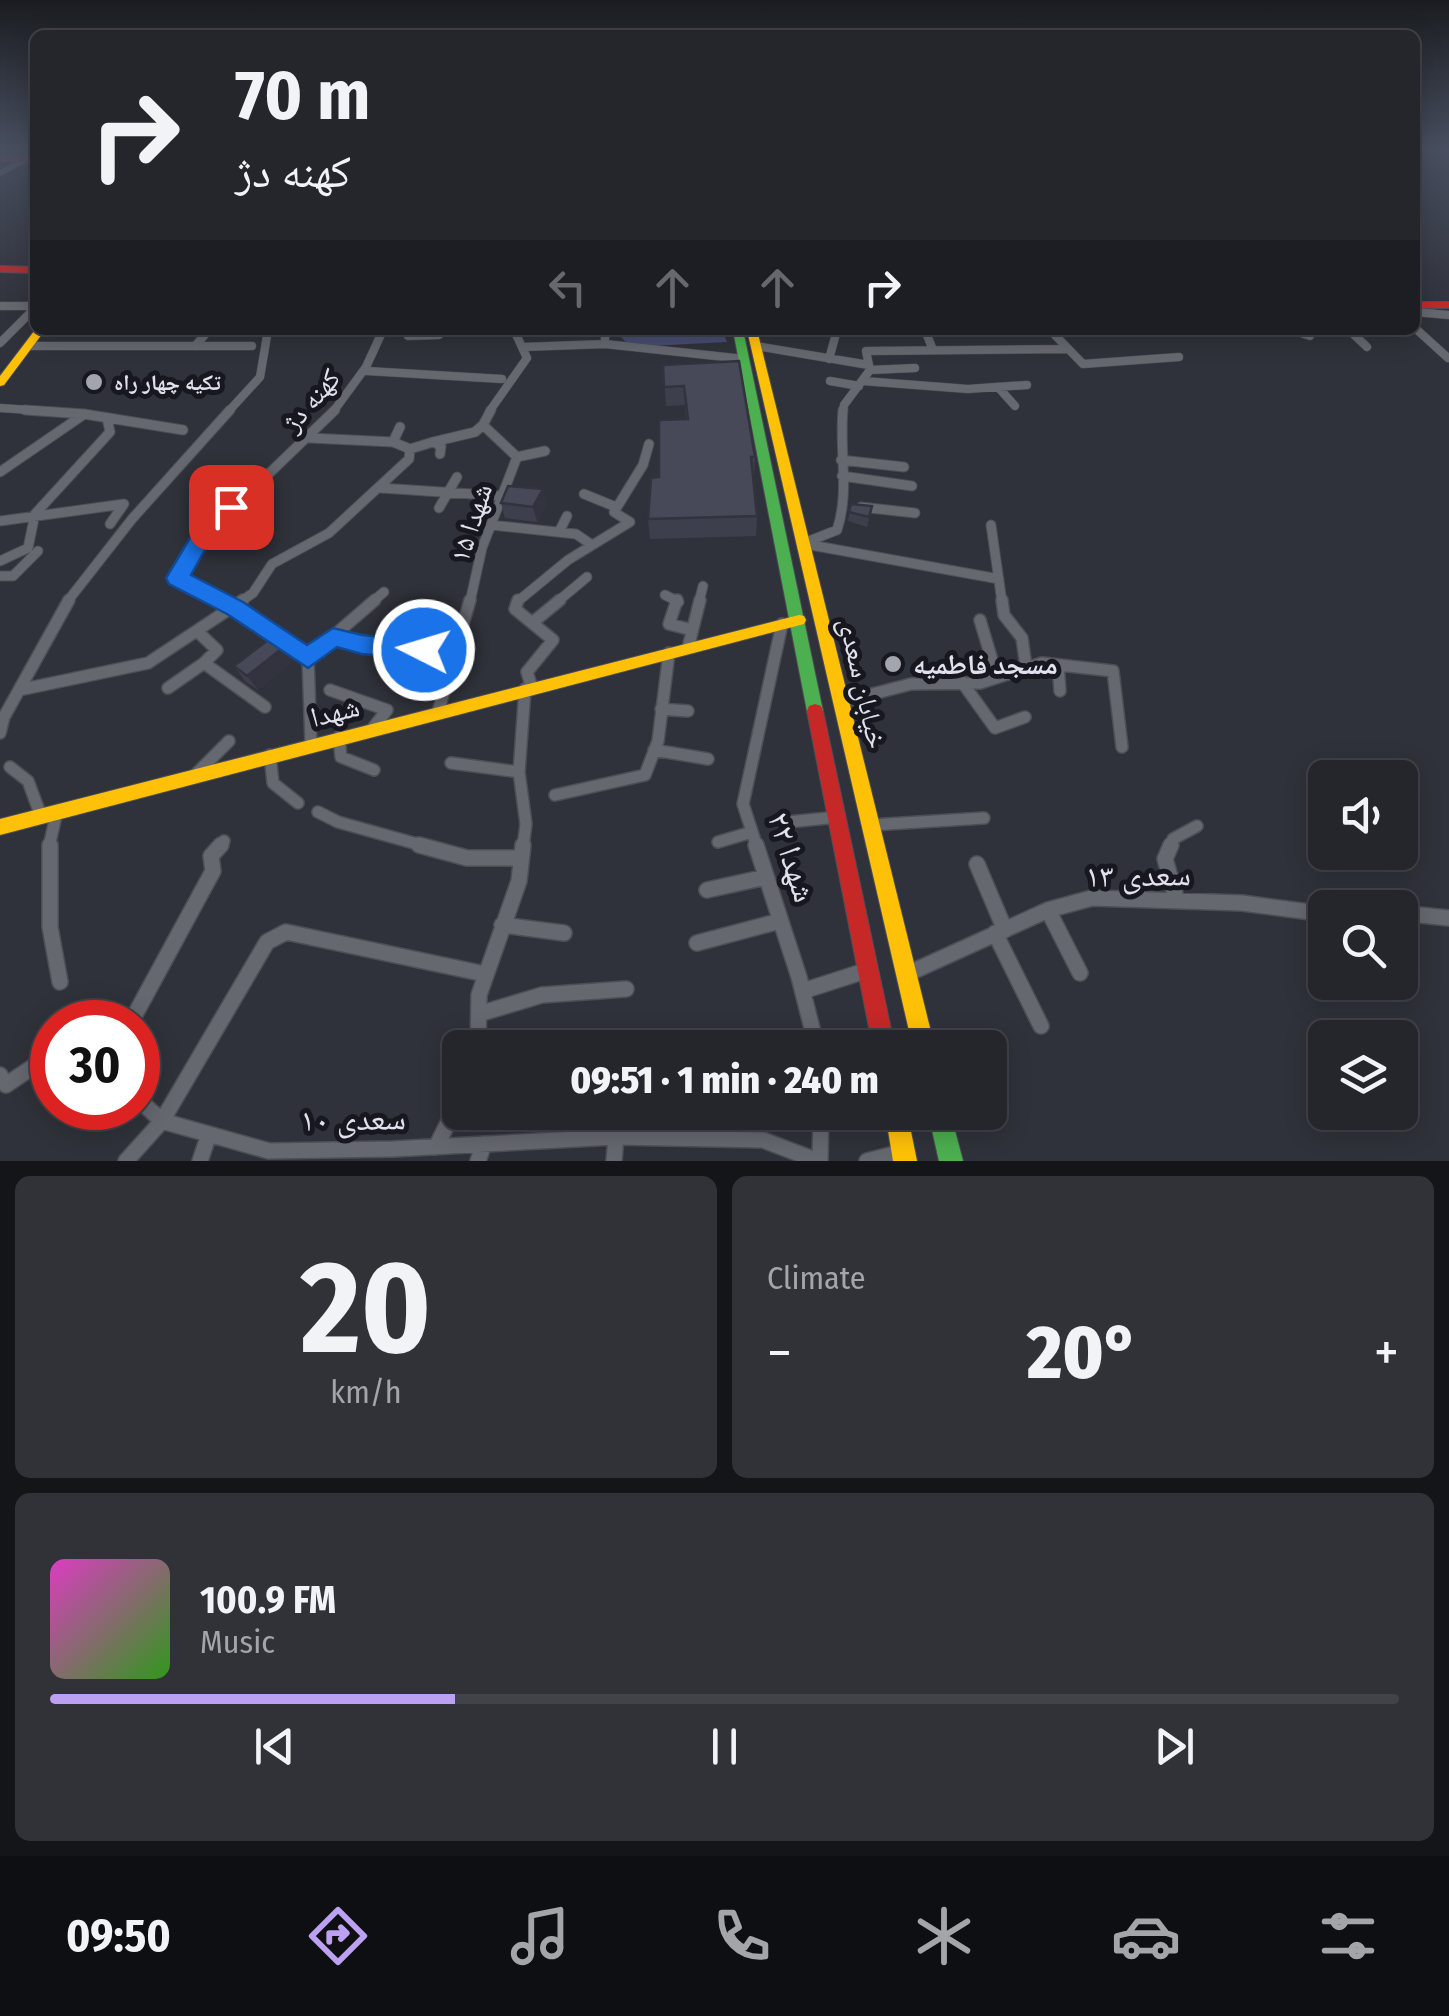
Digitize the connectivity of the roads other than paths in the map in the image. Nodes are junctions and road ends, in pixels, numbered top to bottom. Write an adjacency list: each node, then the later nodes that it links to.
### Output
1 (0, 270): 2 (main road)
2 (30, 270)
3 (1420, 302): 4 (main road)
4 (1449, 302)
5 (0, 306): 6 (street)
6 (30, 307)
7 (30, 312): 26 (street)
8 (1420, 312): 9 (street)
9 (1449, 315)
10 (1420, 333): 36 (street)
11 (36, 335): 28 (main road)
12 (205, 335): 29 (street)
13 (267, 335): 114 (street)
14 (381, 335): 42 (street, کهنه دژ)
15 (408, 335): 16 (street)
16 (439, 335)
17 (517, 335): 31 (street)
18 (605, 335): 27 (street)
19 (748, 335): 37 (street); 38 (main road, خیابان سعدی); 85 (main road, خیابان سعدی)
20 (836, 335): 37 (street)
21 (928, 335): 34 (street)
22 (1055, 335): 33 (street)
23 (1307, 335): 25 (street)
24 (1354, 335): 32 (street)
25 (1310, 336)
26 (0, 342)
27 (605, 344): 31 (street); 38 (street)
28 (28, 346): 29 (street); 39 (main road)
29 (195, 346): 30 (street)
30 (252, 346)
31 (523, 347): 53 (street)
32 (1367, 347)
33 (1068, 349): 34 (street); 35 (street)
34 (933, 350): 40 (street)
35 (1178, 358)
36 (1448, 358)
37 (829, 359): 40 (street)
38 (744, 360): 96 (main road, خیابان سعدی)
39 (6, 366): 46 (main road)
40 (869, 367): 41 (street); 45 (street)
41 (915, 368)
42 (366, 371): 43 (street); 56 (street, کهنه دژ)
43 (502, 379)
44 (830, 381): 45 (street)
45 (861, 383): 48 (street); 64 (street)
46 (0, 384)
47 (1027, 386): 48 (street)
48 (998, 387): 49 (street)
49 (1016, 406)
50 (0, 408): 51 (street)
51 (84, 414): 52 (street); 66 (street)
52 (107, 418): 55 (street); 78 (street)
53 (483, 426): 58 (street); 63 (street, شهدا ۱۵)
54 (400, 427): 57 (street)
55 (183, 430)
56 (310, 438): 57 (street); 95 (street, کهنه دژ)
57 (393, 442): 60 (street)
58 (434, 442): 60 (street); 62 (street)
59 (649, 444): 75 (street)
60 (410, 449): 70 (street)
61 (544, 451): 63 (street)
62 (440, 454)
63 (517, 457): 73 (street, شهدا ۱۵)
64 (841, 460): 65 (street); 67 (street)
65 (904, 466)
66 (0, 472)
67 (842, 476): 69 (street); 74 (street)
68 (457, 477): 71 (street)
69 (912, 486)
70 (382, 488): 71 (street); 95 (street)
71 (447, 494): 73 (street); 76 (street)
72 (584, 494): 75 (street)
73 (502, 496): 82 (street, شهدا ۱۵)
74 (845, 505): 77 (street); 85 (street)
75 (616, 507): 86 (street)
76 (439, 508)
77 (915, 513)
78 (36, 514): 80 (street); 81 (street); 87 (street)
79 (567, 516): 84 (street)
80 (0, 521)
81 (110, 524)
82 (491, 525): 84 (street); 105 (street, شهدا ۱۵)
83 (991, 525): 91 (street)
84 (559, 532): 86 (street)
85 (804, 544): 91 (street); 117 (main road, خیابان سعدی)
86 (592, 545): 98 (street)
87 (33, 550): 88 (street); 89 (street)
88 (0, 562)
89 (0, 576)
90 (587, 577): 98 (street)
91 (999, 579): 109 (street)
92 (703, 586): 100 (street)
93 (384, 592): 102 (street)
94 (665, 595): 100 (street)
95 (235, 608): 101 (street); 106 (street, کهنه دژ)
96 (798, 620): 99 (main road, شهدا); 142 (main road, خیابان سعدی)
97 (980, 620): 110 (street)
98 (532, 623): 113 (street)
99 (782, 624): 103 (main road, شهدا); 148 (street, شهدا ۲۲)
100 (692, 630): 103 (street)
101 (198, 632): 107 (street); 114 (street)
102 (333, 637): 105 (street); 106 (street)
103 (688, 648): 104 (main road, شهدا)
104 (669, 652): 113 (main road, شهدا); 119 (street)
105 (455, 654): 121 (street, شهدا ۱۵)
106 (308, 658): 127 (street)
107 (204, 663): 112 (street); 118 (street)
108 (1058, 665): 109 (street); 116 (street); 128 (street)
109 (1026, 667): 110 (street)
110 (997, 678): 111 (street)
111 (962, 682): 117 (street); 122 (street)
112 (168, 688)
113 (529, 688): 121 (main road, شهدا); 135 (street)
114 (19, 690): 124 (street)
115 (330, 690): 123 (street)
116 (1060, 690)
117 (842, 702): 145 (main road, خیابان سعدی)
118 (265, 707)
119 (661, 710): 120 (street); 129 (street)
120 (688, 711)
121 (438, 712): 123 (main road, شهدا)
122 (1025, 716)
123 (373, 728): 125 (main road, شهدا)
124 (0, 733)
125 (339, 737): 127 (main road, شهدا); 134 (street)
126 (229, 740): 136 (street)
127 (312, 744): 130 (main road, شهدا)
128 (1122, 746)
129 (654, 750): 131 (street); 137 (street)
130 (270, 755): 136 (main road, شهدا); 138 (street)
131 (708, 759)
132 (451, 763): 135 (street)
133 (10, 768): 141 (street)
134 (374, 770)
135 (519, 772): 151 (street)
136 (196, 774): 139 (main road, شهدا)
137 (554, 795)
138 (298, 804)
139 (58, 812): 141 (main road, شهدا); 169 (street)
140 (318, 812): 151 (street)
141 (41, 816): 147 (main road, شهدا)
142 (838, 818): 144 (street); 165 (main road, خیابان سعدی)
143 (984, 818): 145 (street)
144 (788, 822)
145 (871, 825): 168 (main road, خیابان سعدی)
146 (1197, 826): 155 (street)
147 (0, 827)
148 (752, 832): 150 (street); 153 (street, شهدا ۲۲)
149 (224, 841): 172 (street)
150 (718, 842)
151 (522, 858): 161 (street)
152 (977, 864): 162 (street)
153 (766, 877): 154 (street); 160 (street, شهدا ۲۲)
154 (707, 890)
155 (1176, 901): 156 (street, سعدی ۱۳); 157 (street, سعدی ۱۳)
156 (1048, 910): 162 (street, سعدی ۱۳); 166 (street)
157 (1308, 913)
158 (1418, 915): 159 (street)
159 (1449, 918)
160 (780, 922): 164 (street); 171 (street, شهدا ۲۲)
161 (502, 925): 163 (street); 167 (street)
162 (1000, 931): 168 (street, سعدی ۱۳); 174 (street)
163 (564, 934)
164 (697, 942)
165 (869, 970): 171 (street); 177 (main road, خیابان سعدی)
166 (1080, 973)
167 (486, 974): 173 (street); 181 (street)
168 (906, 974): 178 (main road, خیابان سعدی)
169 (60, 982)
170 (626, 989): 173 (street)
171 (803, 991): 176 (street, شهدا ۲۲)
172 (142, 1000)
173 (480, 1014): 175 (street)
174 (1041, 1026)
175 (479, 1030)
176 (813, 1030)
177 (881, 1030)
178 (920, 1030)
179 (30, 1066): 180 (street)
180 (3, 1080)
181 (162, 1121): 187 (street, سعدی ۱۰); 193 (street)
182 (445, 1130): 189 (street)
183 (616, 1130): 188 (street)
184 (820, 1130): 196 (street)
185 (899, 1130): 192 (main road)
186 (943, 1130): 198 (main road)
187 (209, 1134): 191 (street, سعدی ۱۰); 194 (street)
188 (615, 1137): 190 (street, سعدی ۱۰); 195 (street); 196 (street, سعدی ۱۰)
189 (436, 1147): 190 (street, سعدی ۱۰); 191 (street, سعدی ۱۰)
190 (481, 1152)
191 (306, 1156)
192 (904, 1156): 197 (street)
193 (126, 1161)
194 (200, 1161)
195 (614, 1161)
196 (819, 1161)
197 (866, 1161)
198 (951, 1161)

